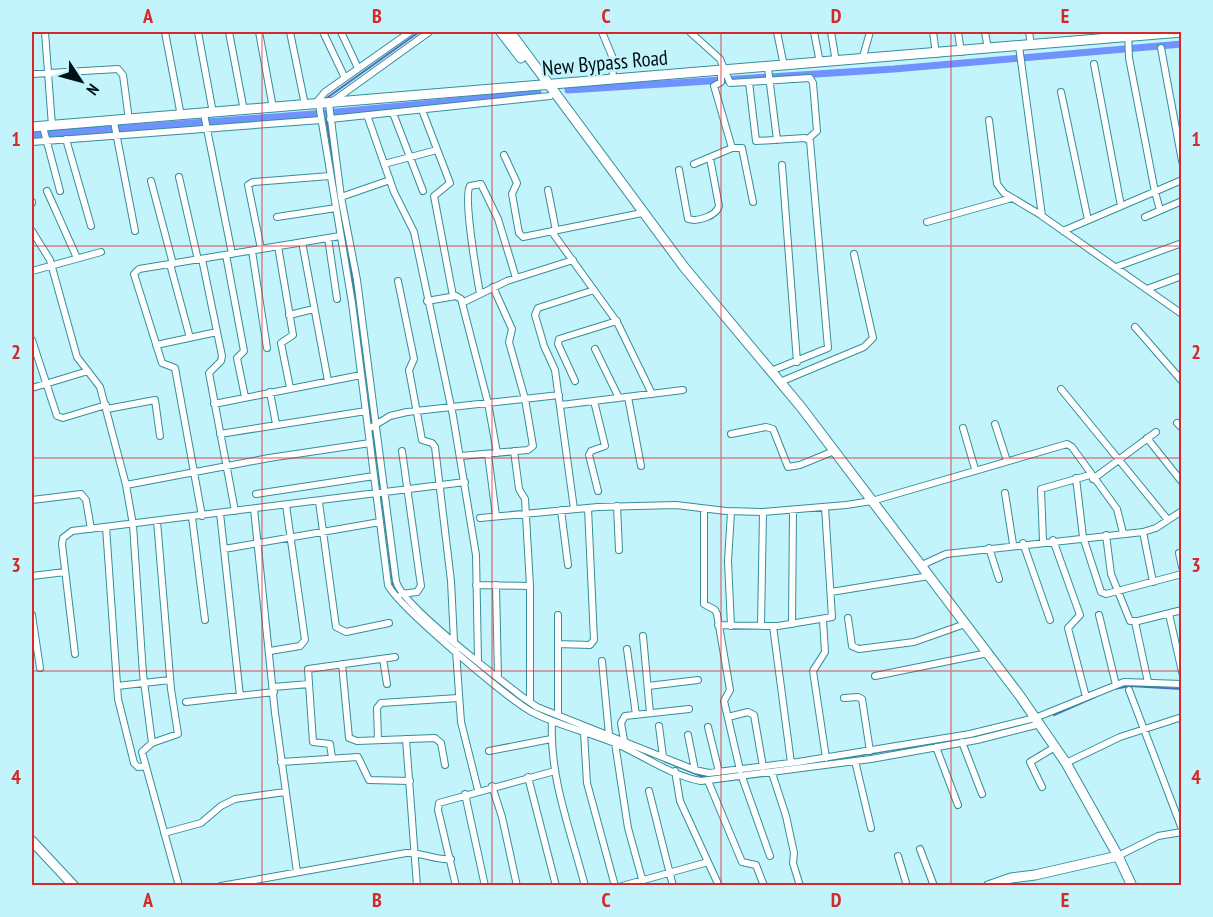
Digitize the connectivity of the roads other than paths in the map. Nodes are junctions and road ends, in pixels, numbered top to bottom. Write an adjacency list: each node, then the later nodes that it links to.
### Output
1 (45, 32): 39 (street)
2 (165, 32): 55 (street)
3 (198, 32): 58 (street)
4 (230, 32): 51 (street)
5 (259, 32): 49 (street)
6 (290, 32): 52 (street)
7 (323, 32): 43 (street)
8 (341, 32): 38 (street)
9 (410, 32): 24 (street)
10 (429, 32): 52 (street)
11 (501, 32): 46 (street)
12 (510, 32): 46 (street)
13 (602, 32): 44 (street)
14 (690, 32): 42 (street)
15 (777, 32): 37 (street)
16 (814, 32): 35 (street)
17 (831, 32): 34 (street)
18 (870, 32): 33 (street)
19 (933, 32): 32 (street)
20 (957, 32): 31 (street)
21 (985, 32): 29 (street)
22 (1029, 32): 27 (street)
23 (1182, 32): 26 (street, New Bypass Road)
24 (401, 34): 38 (street)
25 (1079, 36): 26 (street, New Bypass Road); 27 (street, New Bypass Road)
26 (1128, 41): 85 (street)
27 (1031, 45): 30 (street, New Bypass Road)
28 (1161, 48): 71 (street)
29 (988, 49): 30 (street, New Bypass Road); 31 (street, New Bypass Road)
30 (1019, 50): 94 (street)
31 (961, 52): 32 (street, New Bypass Road)
32 (936, 54): 33 (street, New Bypass Road)
33 (862, 61): 34 (street, New Bypass Road)
34 (836, 63): 35 (street, New Bypass Road)
35 (820, 64): 37 (street, New Bypass Road)
36 (1095, 64): 90 (street)
37 (784, 67): 41 (street, New Bypass Road)
38 (358, 69): 43 (street)
39 (48, 72): 40 (street); 57 (street); 61 (street)
40 (32, 74)
41 (769, 75): 42 (street, New Bypass Road); 45 (street); 63 (street); 64 (street)
42 (725, 77): 44 (street, New Bypass Road); 45 (street); 66 (street)
43 (345, 78): 52 (street)
44 (613, 80): 46 (street, New Bypass Road)
45 (748, 82): 64 (street)
46 (546, 85): 48 (street); 52 (street, New Bypass Road); 93 (street)
47 (1061, 92): 97 (street)
48 (550, 96): 50 (street); 93 (street)
49 (274, 109): 51 (street, New Bypass Road); 52 (street, New Bypass Road)
50 (422, 110): 53 (street); 67 (street)
51 (244, 111): 58 (street, New Bypass Road)
52 (322, 111): 54 (street); 58 (street); 76 (street); 86 (street)
53 (393, 113): 54 (street); 69 (street)
54 (367, 115): 72 (street)
55 (181, 116): 57 (street, New Bypass Road); 58 (street, New Bypass Road)
56 (989, 120): 87 (street)
57 (129, 121): 60 (street, New Bypass Road)
58 (207, 121): 60 (street); 113 (street)
59 (32, 127): 61 (street, New Bypass Road)
60 (115, 130): 61 (street, New Bypass Road); 62 (street); 101 (street)
61 (46, 132): 62 (street); 65 (street); 83 (street)
62 (66, 139): 99 (street)
63 (808, 139): 64 (street); 143 (street)
64 (777, 140)
65 (32, 142)
66 (732, 148): 70 (street); 89 (street)
67 (437, 150): 69 (street); 128 (street)
68 (504, 155): 103 (street)
69 (409, 157): 72 (street); 84 (street)
70 (710, 158): 73 (street); 75 (street)
71 (1182, 160)
72 (384, 164): 78 (street)
73 (694, 164)
74 (782, 165): 143 (street)
75 (679, 170)
76 (330, 176): 91 (street); 109 (street)
77 (179, 177): 115 (street)
78 (390, 180): 86 (street); 130 (street)
79 (1182, 180): 85 (street)
80 (151, 181): 118 (street)
81 (548, 189): 103 (street)
82 (47, 191): 114 (street)
83 (60, 191)
84 (423, 191)
85 (1155, 192): 90 (street); 92 (street)
86 (341, 197): 173 (street)
87 (1012, 198): 94 (street); 98 (street)
88 (1182, 201): 92 (street)
89 (753, 202)
90 (1121, 206): 97 (street)
91 (336, 208): 96 (street); 104 (street)
92 (1161, 210): 95 (street)
93 (643, 214): 103 (street); 145 (street)
94 (1041, 216): 102 (street)
95 (1145, 216)
96 (277, 217)
97 (1088, 220): 102 (street)
98 (927, 222)
99 (91, 226)
100 (32, 231): 117 (street)
101 (135, 231)
102 (1063, 231): 119 (street)
103 (554, 232): 116 (street)
104 (340, 236): 105 (street); 146 (street)
105 (328, 238): 106 (street); 129 (street)
106 (302, 242): 108 (street); 132 (street)
107 (1182, 243): 119 (street)
108 (278, 246): 109 (street); 134 (street)
109 (261, 249): 110 (street)
110 (252, 251): 113 (street); 141 (street)
111 (101, 252): 114 (street)
112 (854, 254): 150 (street)
113 (229, 255): 115 (street); 159 (street)
114 (77, 258): 117 (street)
115 (200, 260): 118 (street); 137 (street)
116 (573, 260): 122 (street); 126 (street)
117 (51, 264): 120 (street); 144 (street)
118 (172, 264): 138 (street); 140 (street)
119 (1116, 267): 125 (street)
120 (32, 271)
121 (1182, 276): 125 (street)
122 (516, 278): 124 (street); 127 (street)
123 (398, 281): 170 (street)
124 (494, 287): 127 (street); 162 (street)
125 (1147, 289): 133 (street)
126 (594, 290): 135 (street); 158 (street)
127 (480, 294): 131 (street)
128 (453, 296): 130 (street); 131 (street)
129 (337, 299)
130 (427, 301): 168 (street)
131 (462, 303): 164 (street)
132 (314, 309): 134 (street); 147 (street)
133 (1182, 314)
134 (290, 315): 153 (street)
135 (616, 321): 148 (street); 157 (street)
136 (1135, 327): 149 (street)
137 (217, 332): 138 (street); 165 (street)
138 (190, 338): 140 (street)
139 (32, 340): 151 (street)
140 (156, 345): 192 (street)
141 (267, 348)
142 (595, 349): 161 (street)
143 (796, 362): 145 (street)
144 (88, 370): 151 (street); 167 (street)
145 (771, 371): 150 (street)
146 (361, 375): 147 (street); 169 (street)
147 (328, 381): 153 (street)
148 (575, 381)
149 (1182, 381)
150 (780, 382): 183 (street)
151 (46, 384): 152 (street); 167 (street)
152 (32, 388)
153 (290, 388): 156 (street)
154 (1061, 389): 187 (street)
155 (683, 390): 157 (street)
156 (270, 392): 159 (street); 171 (street)
157 (652, 394): 160 (street)
158 (559, 395): 162 (street); 166 (street)
159 (245, 397): 165 (street)
160 (628, 397): 161 (street); 190 (street)
161 (619, 398): 163 (street)
162 (525, 399): 164 (street); 182 (street)
163 (594, 401): 166 (street); 201 (street)
164 (488, 403): 168 (street); 184 (street)
165 (214, 404): 176 (street)
166 (561, 405): 213 (street)
167 (106, 407): 178 (street); 198 (street)
168 (451, 407): 170 (street); 186 (street)
169 (366, 411): 171 (street); 173 (street)
170 (416, 411): 173 (street); 199 (street)
171 (276, 424): 176 (street)
172 (995, 424): 188 (street)
173 (372, 427): 180 (street); 202 (street)
174 (963, 428): 191 (street)
175 (1156, 432): 179 (street)
176 (220, 434): 189 (street)
177 (730, 434): 183 (street)
178 (160, 436)
179 (1147, 438): 187 (street); 197 (street)
180 (370, 443): 189 (street); 193 (street)
181 (402, 451): 200 (street)
182 (514, 451): 184 (street); 222 (street)
183 (834, 451): 206 (street)
184 (497, 453): 185 (street)
185 (488, 454): 186 (street); 224 (street)
186 (461, 456): 196 (street)
187 (1120, 459): 194 (street); 227 (street)
188 (1007, 460): 191 (street); 194 (street)
189 (226, 466): 192 (street); 217 (street)
190 (641, 466)
191 (975, 469): 206 (street)
192 (194, 473): 198 (street); 223 (street)
193 (374, 476): 202 (street); 204 (street)
194 (1091, 477): 195 (street); 235 (street)
195 (1076, 478): 238 (street); 240 (street)
196 (465, 482): 199 (street); 257 (street)
197 (1182, 482)
198 (126, 485): 230 (street)
199 (438, 485): 200 (street); 282 (street)
200 (406, 489): 202 (street); 262 (street)
201 (598, 491)
202 (380, 492): 207 (street); 229 (street); 262 (street)
203 (1005, 493): 243 (street)
204 (256, 494)
205 (32, 500): 232 (street)
206 (872, 501): 210 (street); 249 (street)
207 (319, 502): 208 (street); 233 (street)
208 (286, 505): 212 (street); 237 (street)
209 (617, 506): 211 (street); 214 (street); 246 (street)
210 (825, 507): 216 (street); 260 (street)
211 (588, 508): 213 (street); 281 (street)
212 (254, 509): 217 (street); 241 (street)
213 (574, 509): 215 (street)
214 (704, 509): 219 (street); 276 (street)
215 (561, 510): 222 (street); 248 (street)
216 (793, 510): 220 (street); 274 (street)
217 (235, 511): 221 (street)
218 (1182, 511): 227 (street)
219 (731, 512): 220 (street); 277 (street)
220 (763, 512): 278 (street)
221 (220, 513): 223 (street); 245 (street)
222 (525, 514): 224 (street); 259 (street)
223 (202, 516): 225 (street)
224 (496, 516): 226 (street)
225 (192, 517): 228 (street); 269 (street)
226 (480, 518)
227 (1168, 520): 234 (street)
228 (157, 521): 230 (street); 296 (street)
229 (380, 522): 233 (street); 282 (street)
230 (133, 525): 231 (street); 299 (street)
231 (106, 527): 232 (street); 304 (street)
232 (91, 529): 251 (street)
233 (323, 532): 237 (street); 273 (street)
234 (1143, 532): 235 (street); 256 (street)
235 (1123, 533): 236 (street)
236 (1106, 535): 238 (street); 261 (street)
237 (291, 537): 241 (street); 284 (street)
238 (1083, 537): 239 (street); 261 (street)
239 (1053, 540): 240 (street); 309 (street)
240 (1043, 541): 242 (street)
241 (258, 543): 245 (street); 284 (street)
242 (1023, 543): 243 (street); 271 (street)
243 (1013, 544): 244 (street)
244 (989, 548): 249 (street); 255 (street)
245 (224, 549): 308 (street)
246 (619, 550)
247 (1179, 553): 250 (street)
248 (568, 565)
249 (922, 565): 254 (street)
250 (1182, 567)
251 (65, 572): 253 (street); 286 (street)
252 (1182, 574): 256 (street)
253 (32, 576)
254 (930, 576): 260 (street); 275 (street)
255 (999, 579)
256 (1153, 582): 261 (street)
257 (476, 585): 258 (street); 289 (street)
258 (496, 585): 259 (street); 295 (street)
259 (530, 586): 313 (street)
260 (831, 591): 270 (street)
261 (1118, 591): 272 (street)
262 (401, 594): 282 (street)
263 (1182, 610): 264 (street)
264 (1169, 614): 272 (street); 293 (street)
265 (32, 615): 292 (street)
266 (558, 615): 281 (street)
267 (1099, 615): 303 (street)
268 (848, 618): 275 (street)
269 (205, 620)
270 (823, 620): 274 (street); 341 (street)
271 (1050, 620)
272 (1135, 622): 298 (street)
273 (389, 623)
274 (792, 624): 279 (street)
275 (965, 624): 285 (street)
276 (718, 625): 277 (street); 318 (street)
277 (732, 626): 278 (street)
278 (761, 626): 279 (street)
279 (772, 626): 344 (street)
280 (643, 636): 305 (street)
281 (558, 644): 316 (street)
282 (454, 645): 289 (street); 310 (street); 320 (street)
283 (627, 649): 317 (street)
284 (270, 651): 306 (street)
285 (988, 653): 294 (street); 321 (street)
286 (75, 654)
287 (395, 657): 288 (street)
288 (383, 659): 291 (street); 301 (street)
289 (478, 660): 295 (street)
290 (602, 662): 326 (street)
291 (342, 664): 300 (street); 330 (street)
292 (40, 668)
293 (1182, 672)
294 (875, 676)
295 (498, 677): 313 (street)
296 (170, 680): 299 (street); 332 (street)
297 (698, 680): 305 (street)
298 (1148, 682): 302 (street); 303 (street)
299 (144, 684): 304 (street); 332 (street)
300 (309, 684): 306 (street); 340 (street)
301 (387, 684)
302 (1182, 684)
303 (1116, 685): 309 (street)
304 (117, 686): 347 (street)
305 (648, 686): 315 (street)
306 (273, 690): 308 (street); 343 (street)
307 (1129, 690): 324 (street)
308 (240, 696): 312 (street)
309 (1086, 697): 321 (street)
310 (458, 698): 330 (street); 361 (street)
311 (844, 698): 338 (street)
312 (186, 702)
313 (530, 702): 316 (street)
314 (689, 709): 315 (street)
315 (650, 713): 317 (street)
316 (558, 715): 326 (street)
317 (636, 715): 331 (street)
318 (728, 717): 348 (street); 350 (street)
319 (1182, 717): 324 (street)
320 (552, 721): 325 (street); 329 (street)
321 (1038, 721): 333 (street); 336 (street); 338 (street)
322 (659, 726): 339 (street)
323 (708, 728): 353 (street)
324 (1144, 730): 345 (street); 368 (street)
325 (584, 733): 334 (street); 392 (street)
326 (609, 735): 331 (street)
327 (688, 735): 349 (street)
328 (406, 739): 330 (street); 346 (street); 357 (street)
329 (551, 739): 337 (street); 351 (street)
330 (378, 740)
331 (624, 740): 339 (street)
332 (152, 742): 347 (street)
333 (962, 742): 335 (street); 365 (street)
334 (615, 743): 352 (street); 381 (street)
335 (936, 747): 342 (street); 366 (street)
336 (1055, 747): 345 (street); 360 (street)
337 (489, 751)
338 (870, 751): 341 (street)
339 (663, 757): 349 (street)
340 (332, 758): 343 (street); 357 (street)
341 (826, 758): 344 (street)
342 (855, 761): 354 (street); 367 (street)
343 (281, 762): 363 (street)
344 (790, 763): 348 (street)
345 (1065, 763): 376 (street)
346 (445, 765)
347 (146, 766): 369 (street)
348 (763, 766): 350 (street)
349 (695, 770): 353 (street)
350 (740, 770): 353 (street)
351 (555, 771): 355 (street); 391 (street)
352 (675, 771): 358 (street); 378 (street)
353 (719, 772)
354 (772, 773): 356 (street); 397 (street)
355 (528, 777): 359 (street); 390 (street)
356 (742, 777): 358 (street); 374 (street)
357 (410, 781): 373 (street)
358 (708, 781): 396 (street)
359 (492, 786): 361 (street); 389 (street)
360 (1042, 787)
361 (478, 790): 364 (street)
362 (649, 791): 380 (street)
363 (285, 792): 369 (street); 379 (street)
364 (465, 794): 377 (street); 388 (street)
365 (982, 794)
366 (957, 805)
367 (871, 828)
368 (1182, 831): 376 (street)
369 (164, 833): 384 (street)
370 (32, 841): 372 (street)
371 (920, 849): 399 (street)
372 (35, 851): 383 (street)
373 (414, 852): 377 (street); 379 (street); 386 (street)
374 (770, 856)
375 (897, 856): 398 (street)
376 (1118, 856): 382 (street); 400 (street)
377 (451, 859): 387 (street)
378 (708, 862): 380 (street); 395 (street)
379 (297, 872): 385 (street)
380 (669, 873): 381 (street); 394 (street)
381 (643, 882): 393 (street)
382 (994, 884)
383 (74, 885)
384 (179, 885)
385 (221, 885)
386 (417, 885)
387 (456, 885)
388 (485, 885)
389 (517, 885)
390 (555, 885)
391 (585, 885)
392 (615, 885)
393 (622, 885)
394 (672, 885)
395 (719, 885)
396 (764, 885)
397 (800, 885)
398 (907, 885)
399 (934, 885)
400 (1132, 885)

